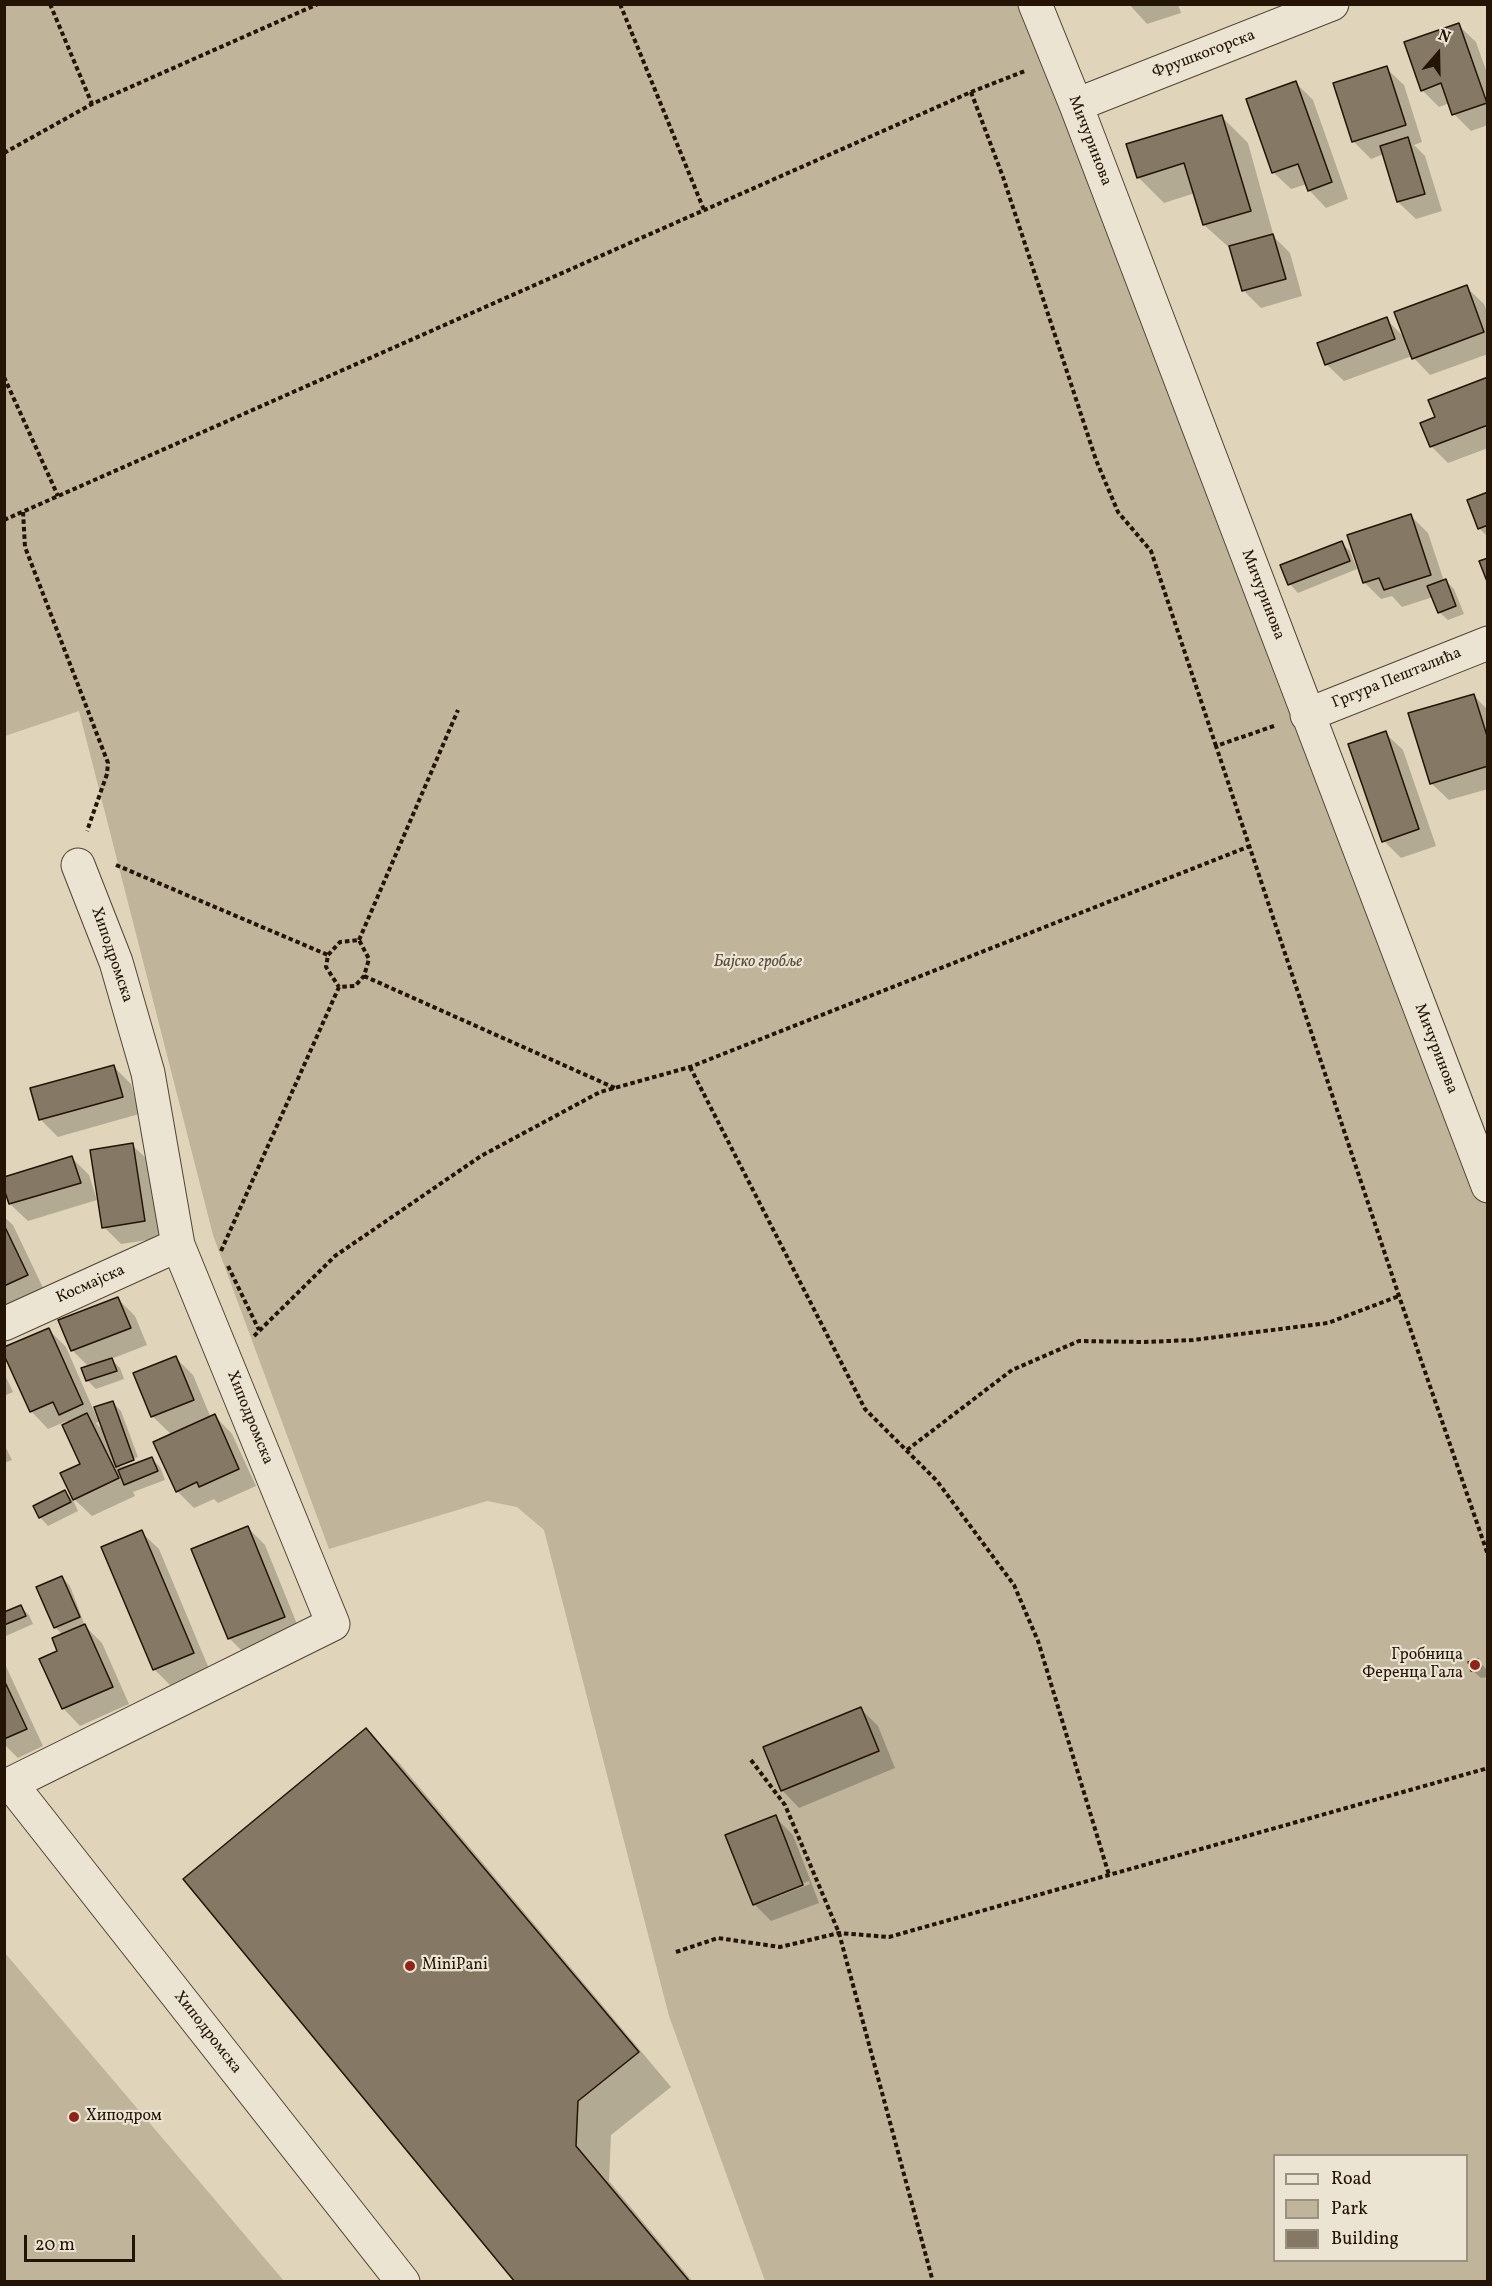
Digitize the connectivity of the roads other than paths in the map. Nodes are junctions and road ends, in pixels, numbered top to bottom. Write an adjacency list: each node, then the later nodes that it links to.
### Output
1 (1035, 4): 3 (street, Мичуринова)
2 (1332, 4): 3 (street, Фрушкогорска)
3 (1076, 105): 5 (street, Мичуринова)
4 (1488, 643): 5 (street, Гргура Пешталића)
5 (1307, 715): 7 (street, Мичуринова)
6 (80, 858): 8 (street, Хиподромска)
7 (1488, 1186)
8 (178, 1245): 9 (street, Космајска); 10 (street, Хиподромска)
9 (4, 1324)
10 (8, 1785): 11 (street, Хиподромска)
11 (403, 2282)

